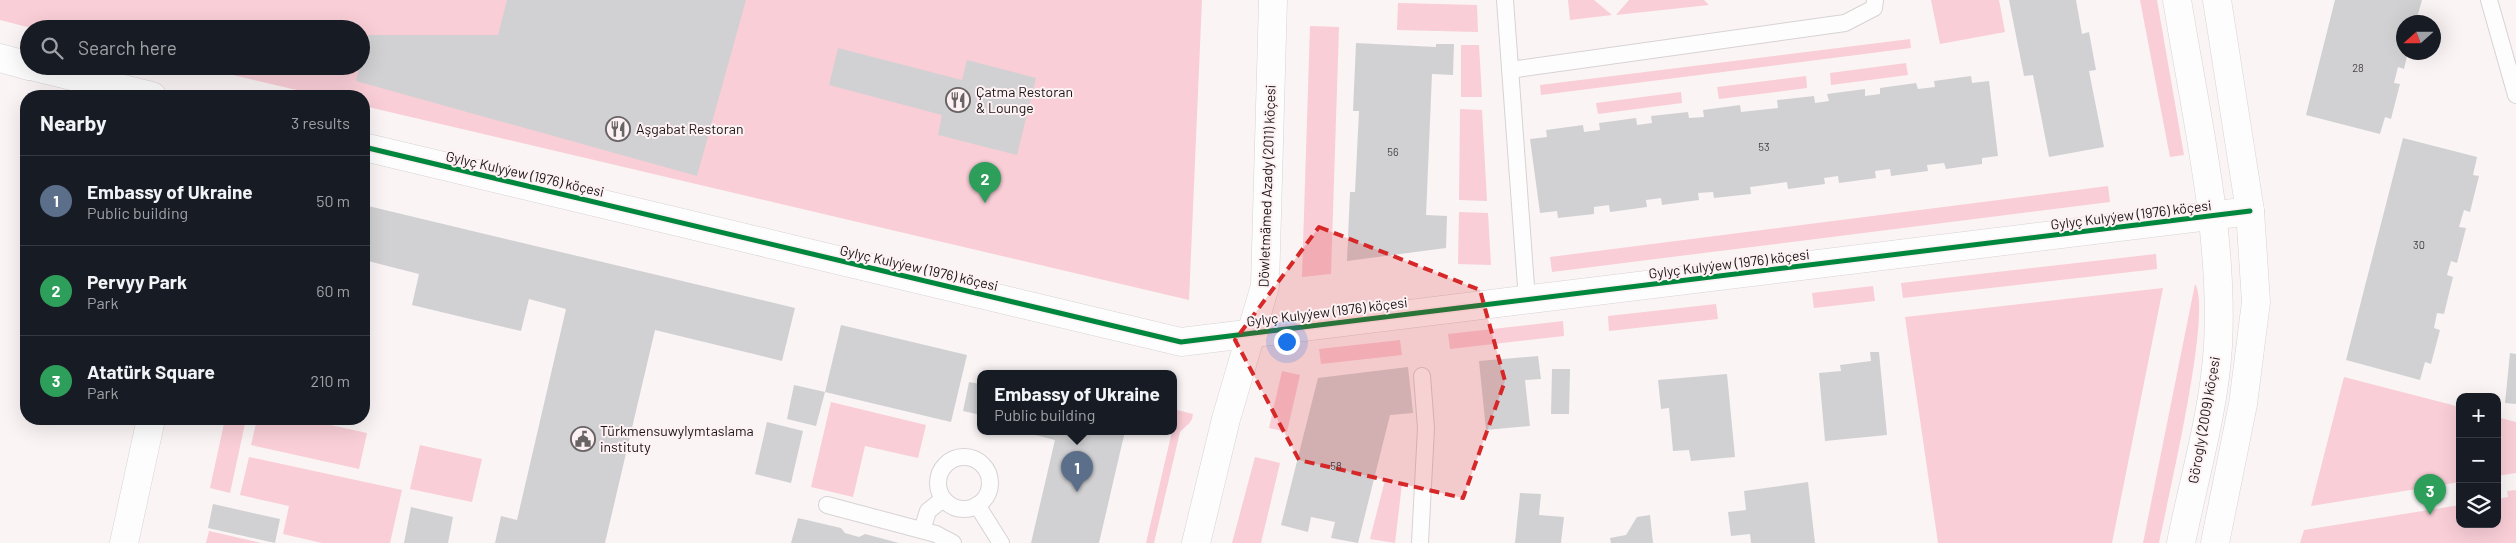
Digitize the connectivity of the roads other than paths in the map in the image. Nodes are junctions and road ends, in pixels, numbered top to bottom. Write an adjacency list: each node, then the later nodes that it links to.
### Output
1 (1273, 0): 17 (street, Döwletmämed Azady (2011) köçesi)
2 (1505, 0): 9 (lane)
3 (1875, 0): 9 (lane)
4 (2177, 0): 15 (street, Görogly (2009) köçesi)
5 (2217, 0): 14 (street)
6 (2489, 0): 12 (lane)
7 (0, 58): 8 (street)
8 (20, 63)
9 (1510, 70): 16 (lane)
10 (67, 75): 11 (street)
11 (128, 90)
12 (2516, 95)
13 (370, 148): 17 (street, Gylyç Kulyýew (1976) köçesi)
14 (2250, 211): 15 (street, Gylyç Kulyýew (1976) köçesi); 30 (street)
15 (2212, 216): 16 (street, Gylyç Kulyýew (1976) köçesi); 29 (street, Görogly (2009) köçesi)
16 (1527, 300): 17 (street, Gylyç Kulyýew (1976) köçesi)
17 (1251, 333): 27 (street, Döwletmämed Azady (2011) köçesi)
18 (1422, 376): 28 (lane)
19 (151, 425): 24 (street)
20 (943, 499): 22 (lane); 22 (lane); 23 (lane)
21 (827, 505): 23 (lane)
22 (977, 505): 26 (lane)
23 (922, 530): 25 (lane)
24 (124, 543)
25 (952, 543)
26 (1001, 543)
27 (1196, 543)
28 (1420, 543)
29 (2181, 543)
30 (2215, 543)

